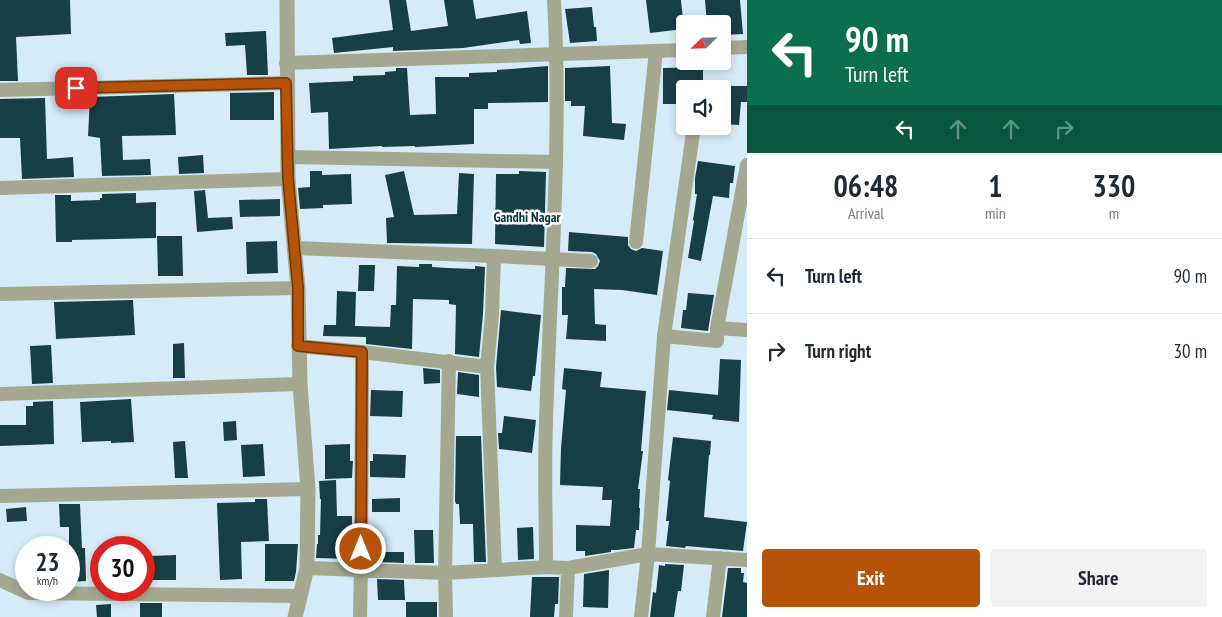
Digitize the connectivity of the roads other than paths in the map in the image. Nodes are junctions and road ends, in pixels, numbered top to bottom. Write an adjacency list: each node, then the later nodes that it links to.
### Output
1 (287, 0): 8 (street)
2 (554, 0): 7 (street)
3 (747, 47): 4 (street)
4 (731, 48)
5 (676, 50): 6 (street)
6 (656, 51): 7 (street); 17 (street)
7 (557, 55): 8 (street); 13 (street)
8 (286, 63): 9 (street)
9 (286, 83): 10 (street); 12 (street)
10 (0, 90)
11 (693, 135): 26 (street)
12 (289, 157): 13 (street); 15 (street)
13 (556, 162): 20 (street)
14 (747, 165): 24 (street)
15 (288, 178): 16 (street); 18 (street)
16 (0, 188)
17 (636, 242)
18 (295, 248): 19 (street); 22 (street)
19 (494, 256): 20 (street); 30 (street)
20 (553, 260): 21 (street); 38 (street)
21 (591, 261)
22 (298, 288): 23 (street); 27 (street)
23 (0, 294)
24 (717, 328): 25 (street); 26 (street)
25 (747, 330)
26 (664, 336): 35 (street)
27 (298, 346): 28 (street); 31 (street)
28 (362, 352): 29 (street); 40 (street)
29 (448, 361): 30 (street); 43 (street)
30 (487, 367): 42 (street)
31 (300, 384): 32 (street); 33 (street)
32 (0, 394)
33 (308, 490): 34 (street); 39 (street)
34 (0, 496)
35 (648, 554): 36 (street); 41 (street); 50 (street)
36 (720, 558): 37 (street); 51 (street)
37 (747, 560)
38 (546, 567): 41 (street); 42 (street)
39 (307, 568): 40 (street); 45 (street)
40 (361, 568): 43 (street); 47 (street)
41 (568, 568): 49 (street)
42 (495, 570): 43 (street)
43 (445, 572): 48 (street)
44 (0, 580): 45 (street)
45 (300, 596): 46 (street)
46 (295, 617)
47 (360, 617)
48 (446, 617)
49 (566, 617)
50 (640, 617)
51 (713, 617)

